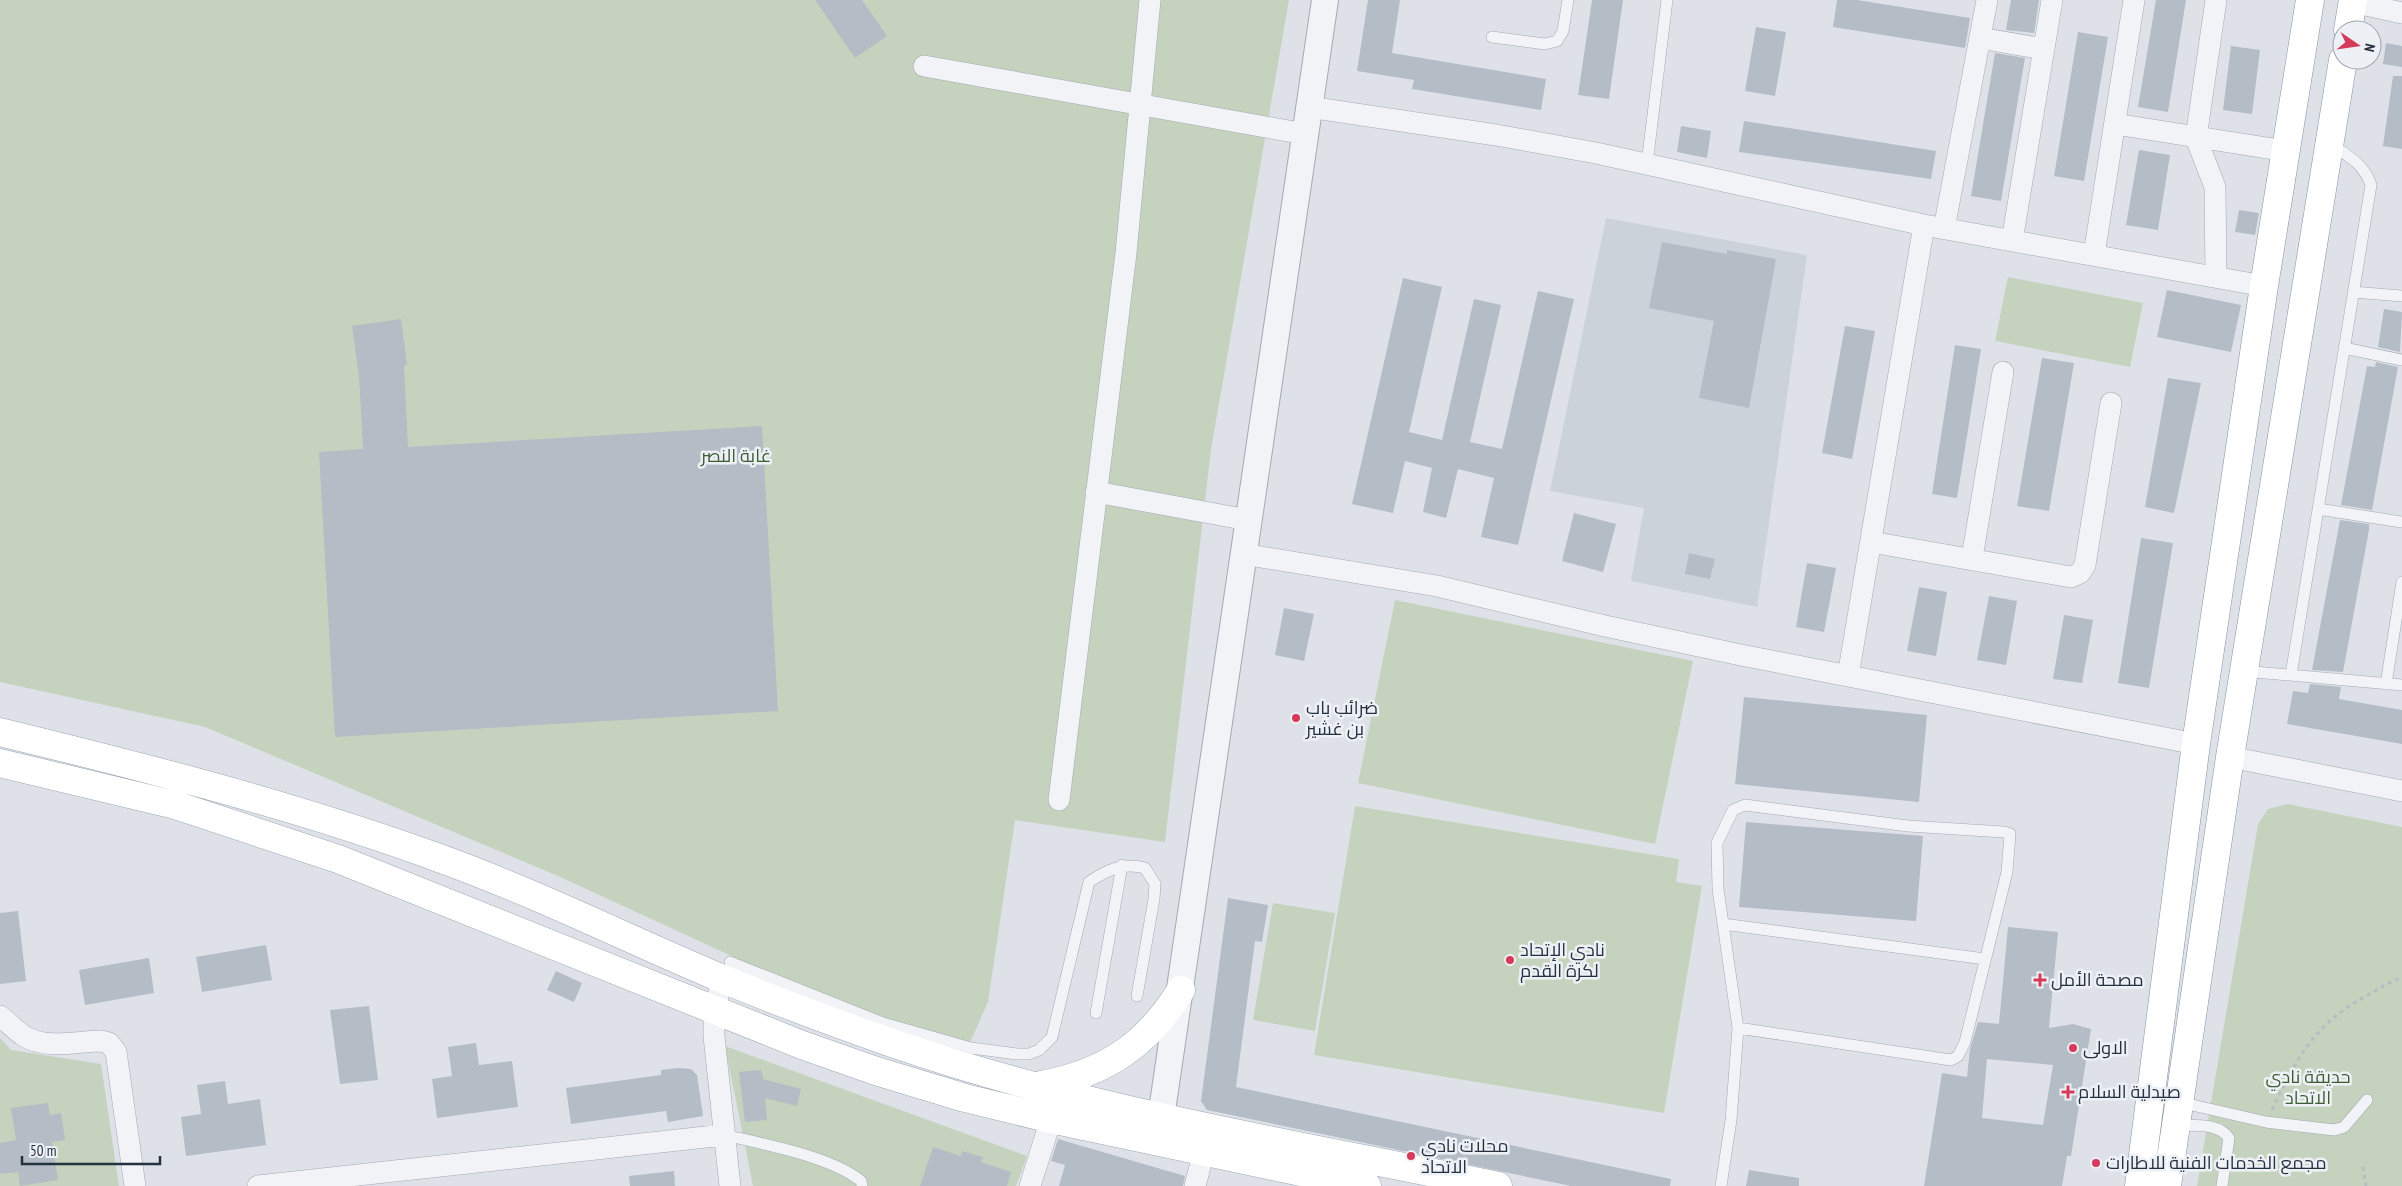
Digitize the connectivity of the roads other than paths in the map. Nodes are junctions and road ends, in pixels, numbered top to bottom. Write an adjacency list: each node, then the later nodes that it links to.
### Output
1 (1150, 0): 18 (street)
2 (1325, 0): 19 (street)
3 (1568, 0): 13 (lane)
4 (1667, 0): 25 (lane)
5 (1987, 0): 14 (street)
6 (2052, 0): 15 (street)
7 (2216, 0): 22 (street)
8 (2310, 0): 24 (main road)
9 (2129, 1): 20 (street)
10 (2352, 1): 11 (street); 12 (main road)
11 (2402, 13)
12 (2349, 20)
13 (1492, 37)
14 (1980, 38): 15 (street); 26 (street)
15 (2044, 49): 27 (street)
16 (924, 66): 18 (street)
17 (2341, 70): 23 (main road)
18 (1140, 106): 21 (street); 37 (street)
19 (1310, 107): 21 (street); 25 (street)
20 (2115, 124): 22 (street); 28 (street)
21 (1305, 134): 39 (street)
22 (2196, 138): 24 (street); 29 (street)
23 (2329, 143): 31 (lane); 45 (main road)
24 (2286, 151): 30 (main road)
25 (1647, 164): 26 (street)
26 (1934, 227): 27 (street); 41 (street)
27 (2012, 241): 28 (street)
28 (2094, 256): 29 (street)
29 (2216, 277): 30 (street)
30 (2264, 286): 51 (main road)
31 (2353, 292): 32 (lane); 33 (lane)
32 (2402, 296)
33 (2344, 348): 34 (lane); 38 (lane)
34 (2402, 360)
35 (2003, 372): 43 (street)
36 (2111, 403): 43 (street)
37 (1096, 492): 39 (street); 56 (street)
38 (2318, 509): 40 (lane); 46 (lane)
39 (1248, 520): 42 (street)
40 (2402, 522)
41 (1872, 542): 43 (street); 47 (street)
42 (1243, 554): 47 (street); 64 (street)
43 (1972, 558)
44 (2402, 582): 48 (lane)
45 (2244, 671): 46 (lane); 52 (main road)
46 (2291, 675): 48 (lane)
47 (1848, 676): 51 (street)
48 (2386, 684): 49 (lane)
49 (2402, 686)
50 (0, 732): 54 (main road)
51 (2196, 744): 87 (main road)
52 (2230, 757): 55 (street); 72 (main road)
53 (0, 763): 57 (main road)
54 (186, 778): 57 (main road); 58 (main road)
55 (2402, 791)
56 (1059, 800)
57 (175, 805): 60 (main road)
58 (440, 858): 60 (main road); 63 (main road)
59 (1122, 866): 63 (lane); 65 (lane); 67 (lane)
60 (426, 893): 66 (main road)
61 (1723, 924): 62 (lane); 62 (lane); 69 (lane)
62 (1985, 959): 69 (lane)
63 (726, 971): 66 (street); 70 (main road)
64 (1181, 990): 70 (main road); 74 (street)
65 (1138, 996)
66 (714, 1010): 73 (main road); 75 (street)
67 (1096, 1013)
68 (0, 1016): 78 (street)
69 (1738, 1028): 86 (lane)
70 (1034, 1087): 74 (main road)
71 (2367, 1100): 72 (lane)
72 (2177, 1113): 88 (main road); 89 (lane)
73 (1051, 1119): 74 (main road); 82 (street)
74 (1159, 1129): 76 (main road); 85 (main road)
75 (724, 1135): 79 (street); 80 (street); 81 (lane)
76 (1204, 1151): 77 (main road); 83 (street)
77 (1334, 1183): 84 (main road)
78 (135, 1186)
79 (258, 1186)
80 (730, 1186)
81 (862, 1186)
82 (1030, 1186)
83 (1195, 1186)
84 (1367, 1186)
85 (1498, 1186)
86 (1721, 1186)
87 (2139, 1186)
88 (2167, 1186)
89 (2222, 1186)

